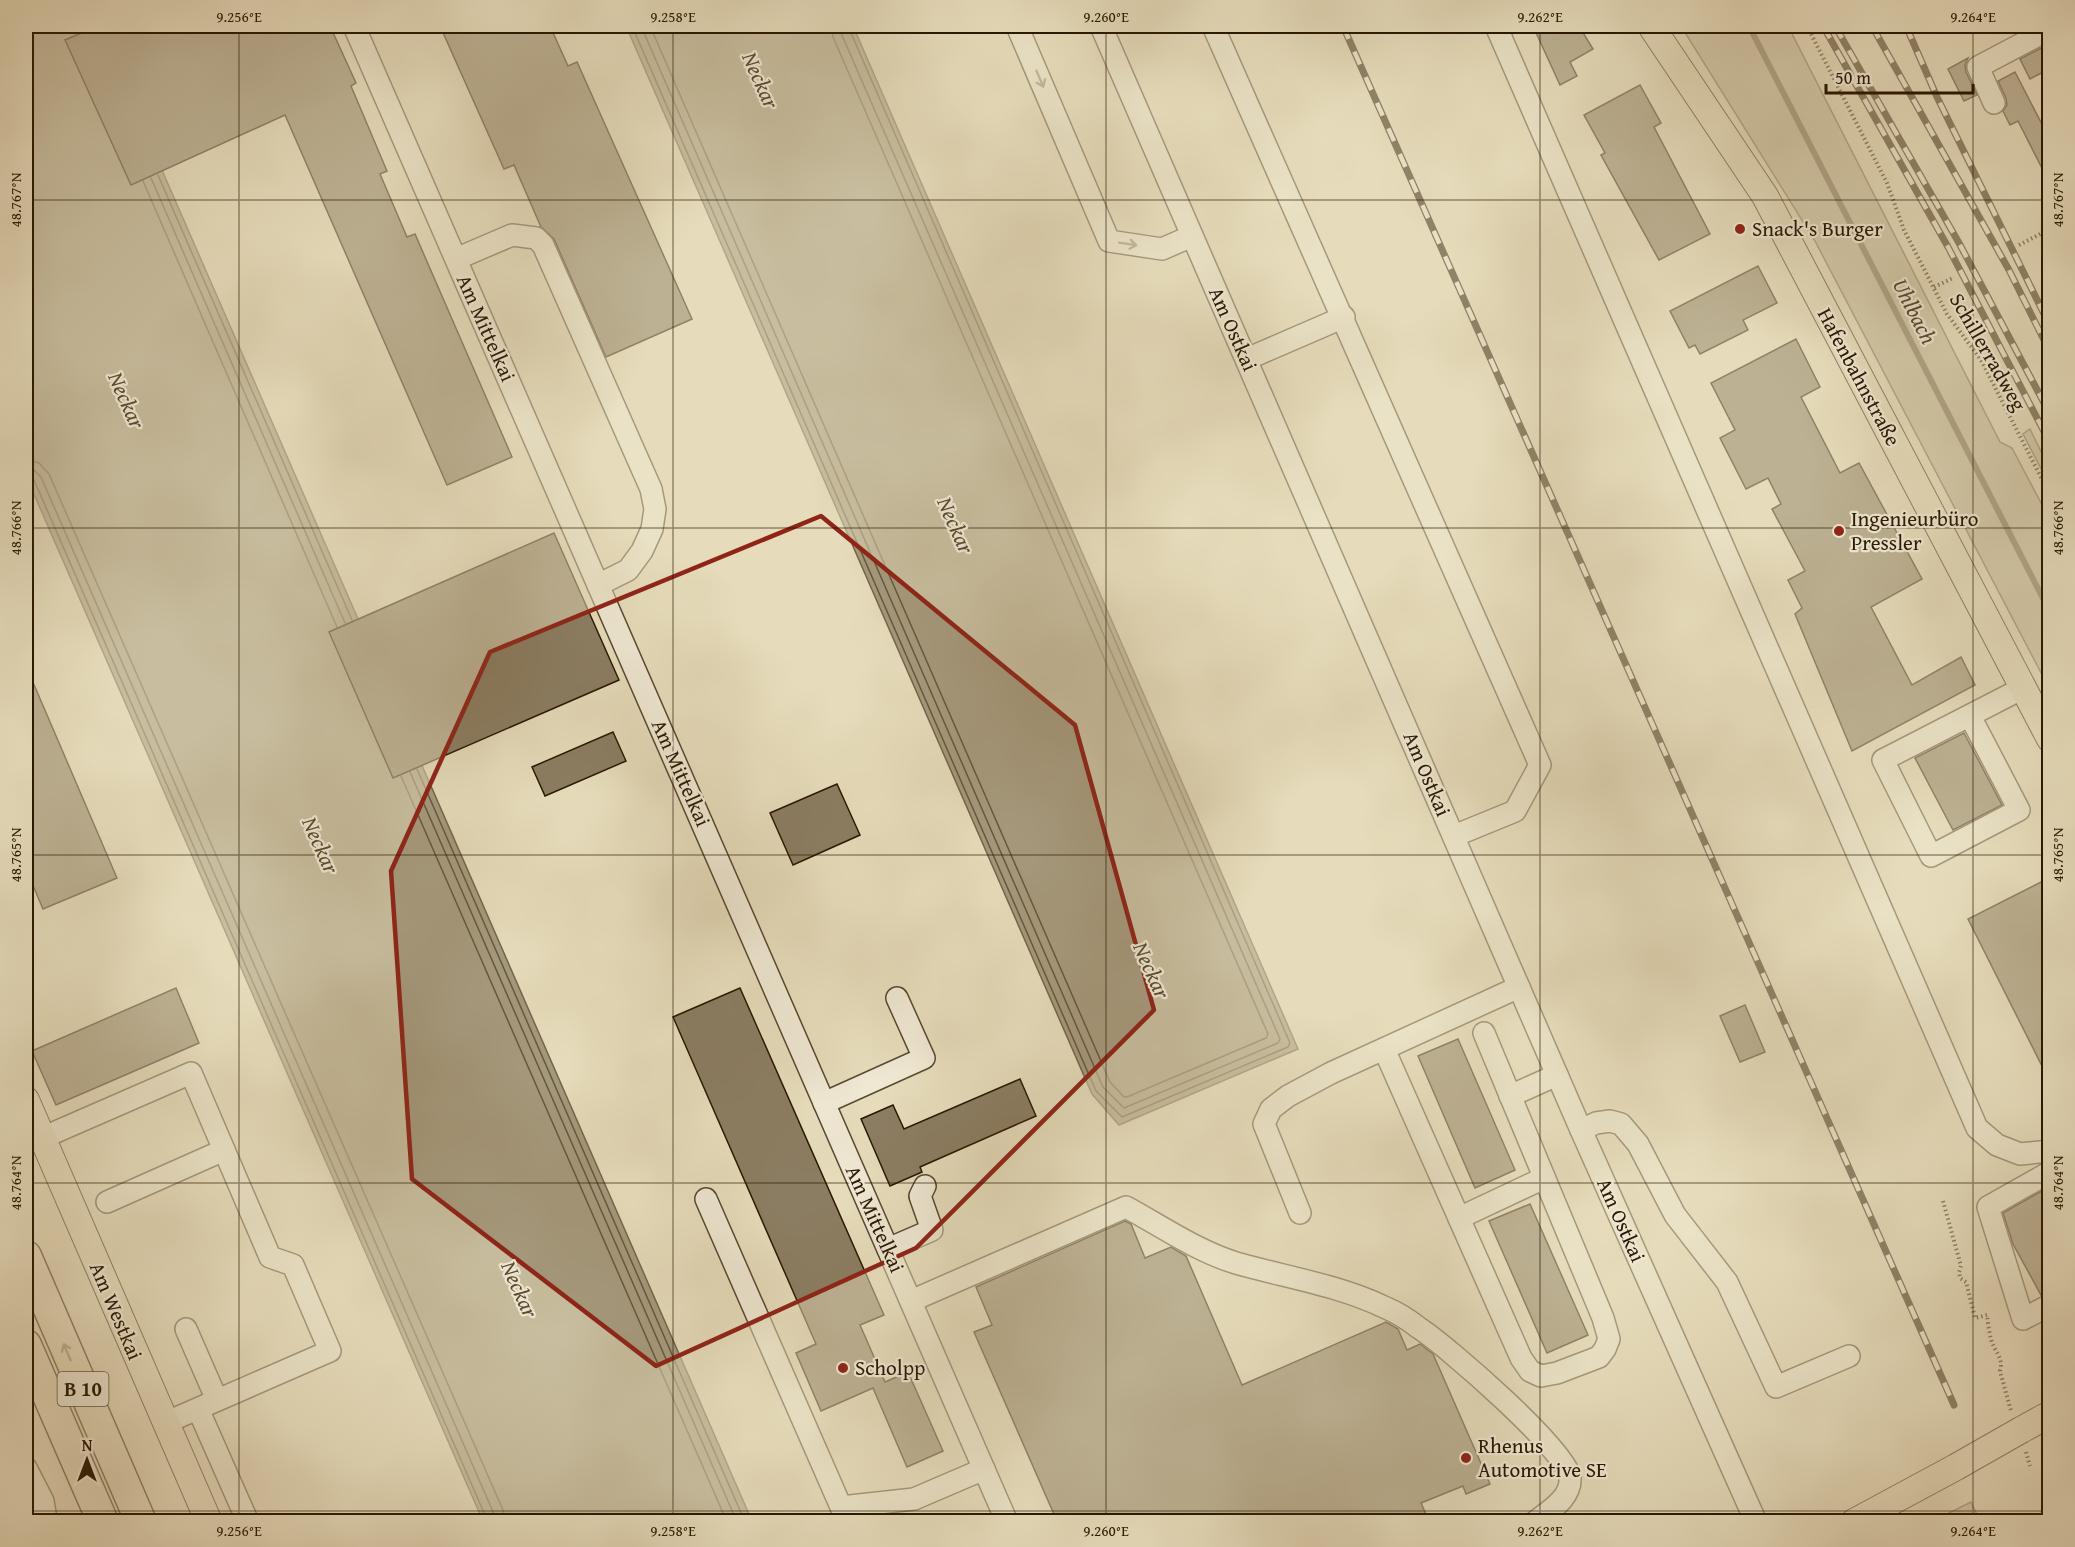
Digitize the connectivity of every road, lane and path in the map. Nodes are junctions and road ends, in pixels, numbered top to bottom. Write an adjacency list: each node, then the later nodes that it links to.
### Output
1 (354, 26): 13 (street, Am Mittelkai)
2 (1017, 26): 11 (street, one-way to 11)
3 (1101, 26): 11 (street, Am Ostkai)
4 (1214, 26): 16 (street)
5 (1496, 26): 35 (street)
6 (1651, 26): 20 (main road, Hafenbahnstraße)
7 (1807, 26): 15 (path, Schillerradweg)
8 (2049, 29): 9 (street)
9 (1994, 104)
10 (2049, 229): 12 (path)
11 (1192, 236): 17 (street, Am Ostkai)
12 (2019, 245)
13 (456, 260): 19 (street, Am Mittelkai); 19 (street)
14 (1953, 278): 15 (path)
15 (1934, 287): 18 (path, Schillerradweg)
16 (1344, 317): 17 (street); 23 (street)
17 (1247, 359): 23 (street, Am Ostkai)
18 (2049, 495)
19 (598, 585): 31 (street, Am Mittelkai)
20 (2023, 688): 21 (street); 22 (main road, Hafenbahnstraße)
21 (1970, 716): 21 (street)
22 (2049, 739)
23 (1454, 836): 24 (street, Am Ostkai)
24 (1519, 987): 27 (street); 28 (street, Am Ostkai)
25 (897, 998): 31 (street)
26 (1484, 1033): 29 (street)
27 (1384, 1049): 42 (street); 43 (street)
28 (1557, 1075): 29 (street); 32 (street, Am Ostkai)
29 (1510, 1096): 37 (street)
30 (26, 1100): 33 (main road, Am Westkai)
31 (824, 1103): 44 (street, Am Mittelkai)
32 (1581, 1130): 50 (street); 65 (street, Am Ostkai)
33 (42, 1138): 34 (street); 53 (main road, Am Westkai)
34 (224, 1150): 41 (street); 51 (street)
35 (2049, 1151)
36 (2049, 1172): 47 (street)
37 (1545, 1178): 43 (street); 43 (street)
38 (925, 1186): 44 (street)
39 (706, 1199): 57 (street)
40 (1943, 1201): 54 (path)
41 (107, 1202)
42 (1300, 1214)
43 (1459, 1218)
44 (888, 1249): 46 (street, Am Mittelkai)
45 (26, 1256): 60 (highway, B 10, one-way to 45)
46 (911, 1301): 57 (street, Am Mittelkai); 64 (street)
47 (2049, 1305)
48 (186, 1329): 51 (street)
49 (26, 1345): 59 (highway, B 10)
50 (1849, 1356)
51 (207, 1404): 53 (street); 62 (street)
52 (2049, 1414): 54 (main road)
53 (165, 1423): 61 (main road, Am Westkai)
54 (2020, 1431): 55 (path); 66 (main road, bridge)
55 (2030, 1466)
56 (26, 1468): 58 (street)
57 (984, 1468): 63 (street, Am Mittelkai)
58 (39, 1521)
59 (103, 1521)
60 (141, 1521)
61 (208, 1521)
62 (248, 1521)
63 (1007, 1521)
64 (1535, 1521)
65 (1756, 1521)
66 (1854, 1521)

